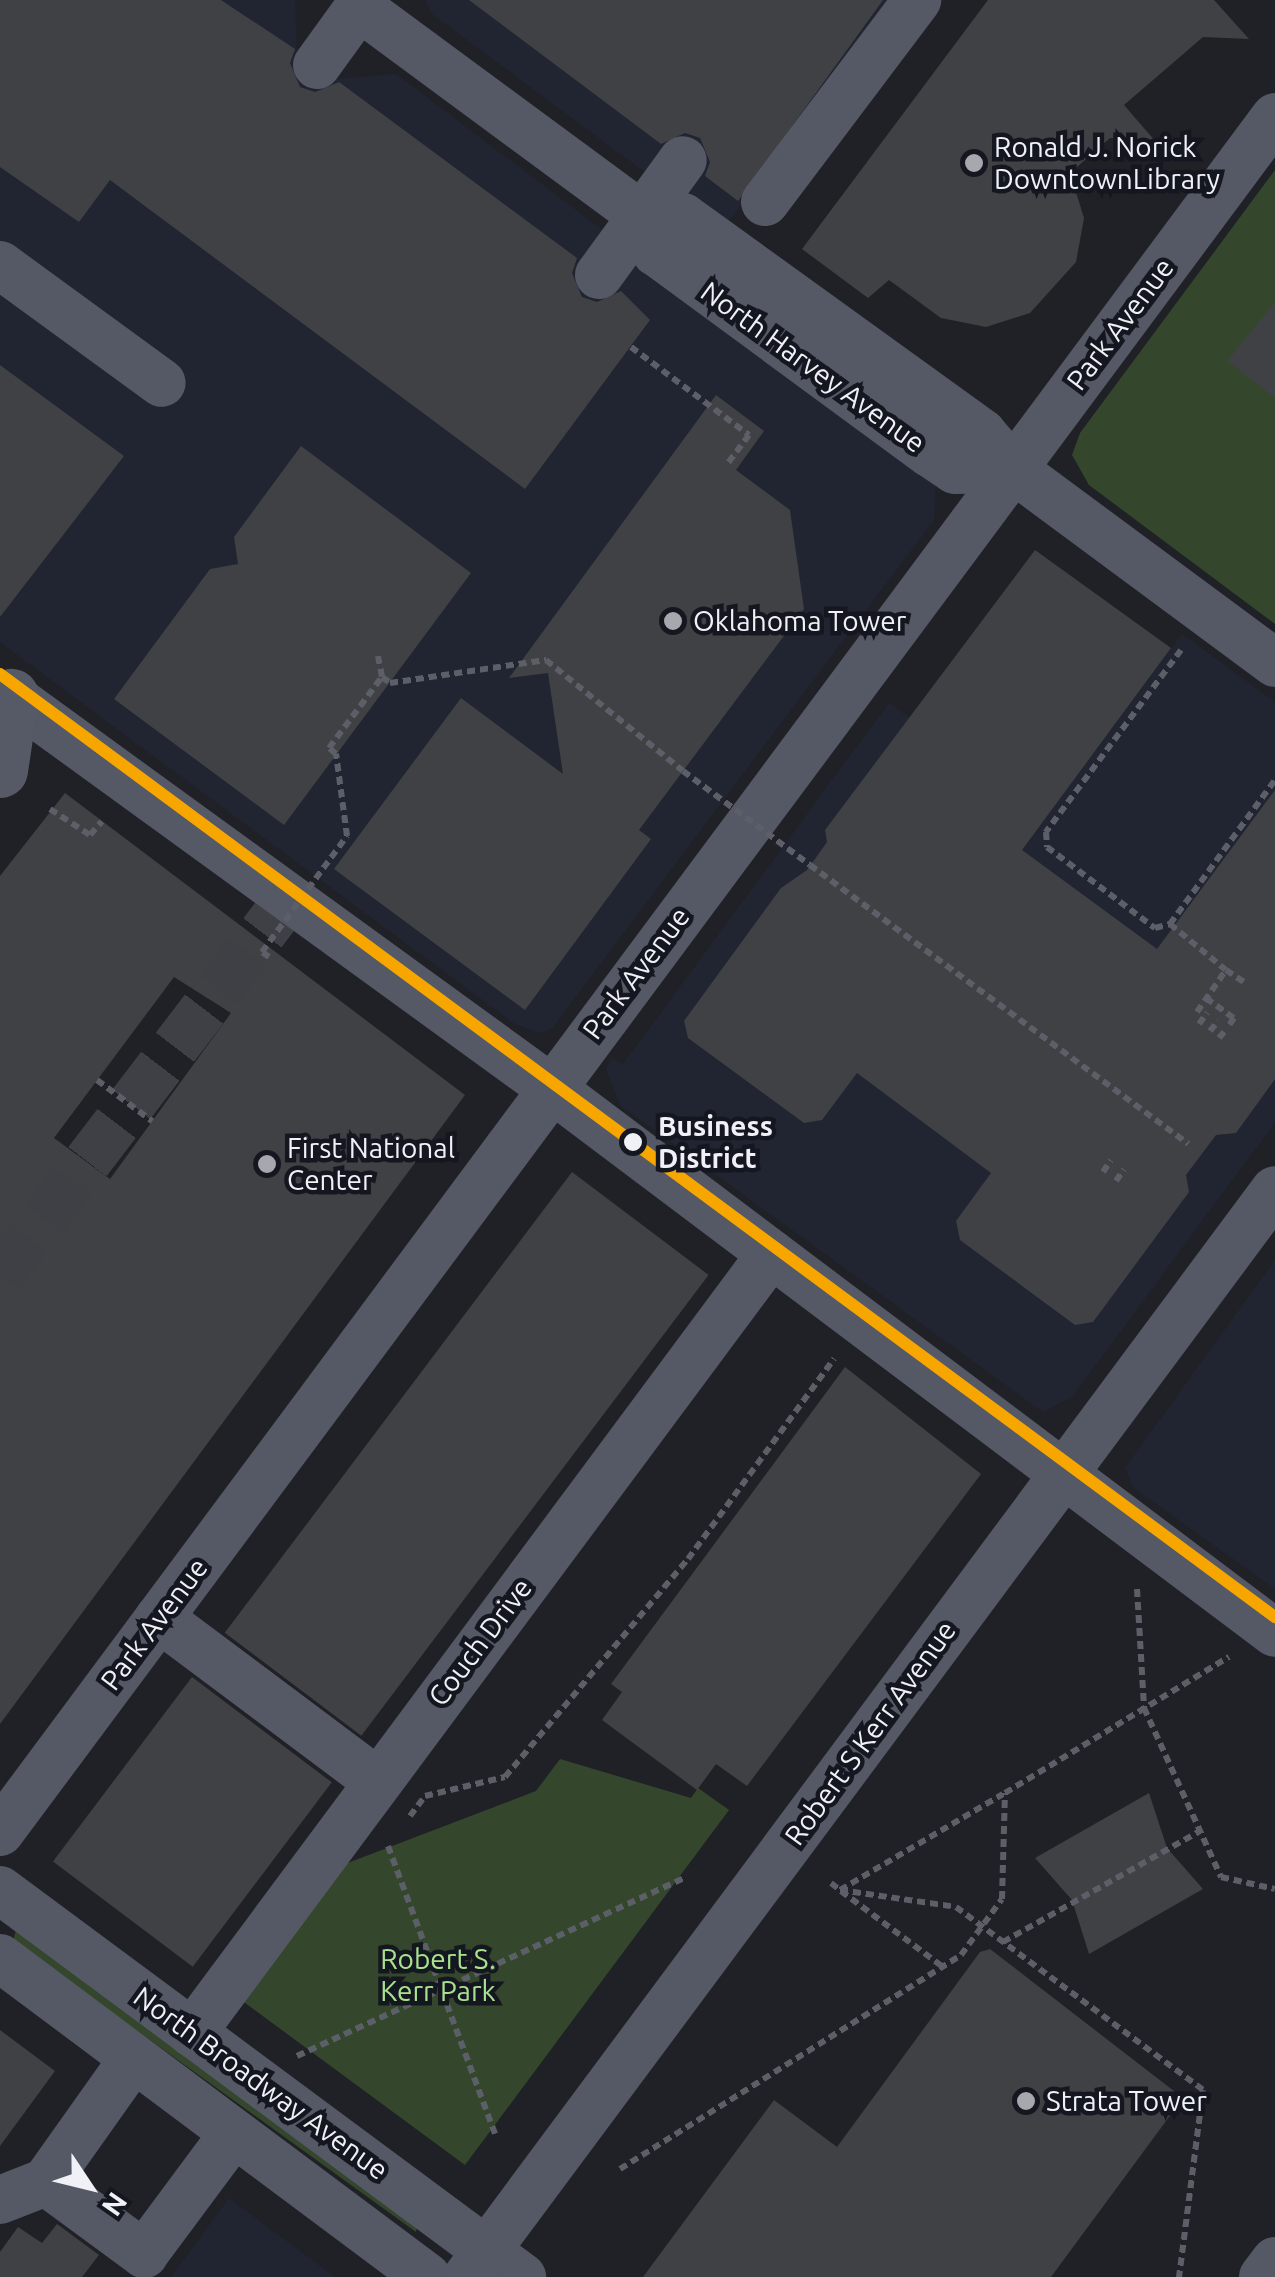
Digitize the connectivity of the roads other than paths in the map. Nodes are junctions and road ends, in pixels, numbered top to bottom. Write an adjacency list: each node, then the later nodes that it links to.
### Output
1 (916, 0): 6 (street)
2 (362, 4): 3 (street); 7 (street, North Harvey Avenue)
3 (317, 65)
4 (1275, 117): 11 (street, Park Avenue)
5 (684, 160): 7 (street)
6 (766, 202)
7 (642, 216): 9 (street); 11 (street, North Harvey Avenue)
8 (0, 264): 10 (street)
9 (599, 275)
10 (162, 383)
11 (1013, 469): 12 (street, North Harvey Avenue); 15 (street, Park Avenue)
12 (1275, 664)
13 (3, 694): 14 (main road); 15 (street)
14 (0, 770)
15 (551, 1088): 17 (street); 19 (street, Park Avenue)
16 (1275, 1190): 18 (street, Robert S Kerr Avenue)
17 (771, 1254): 18 (street); 21 (street, Couch Drive)
18 (1062, 1473): 20 (street); 32 (street, Robert S Kerr Avenue)
19 (158, 1618): 21 (street); 22 (street, Park Avenue)
20 (1275, 1633)
21 (378, 1781): 25 (street, Couch Drive)
22 (0, 1832)
23 (0, 1890): 25 (street, North Broadway Avenue)
24 (0, 1958): 26 (street, North Broadway Avenue)
25 (192, 2032): 32 (street, North Broadway Avenue)
26 (133, 2059): 27 (street, North Broadway Avenue); 28 (street)
27 (232, 2134): 31 (street); 33 (street, North Broadway Avenue)
28 (46, 2182): 29 (street); 31 (street)
29 (0, 2200)
30 (1275, 2260): 34 (street)
31 (143, 2266)
32 (492, 2268)
33 (427, 2277)
34 (1263, 2277)

